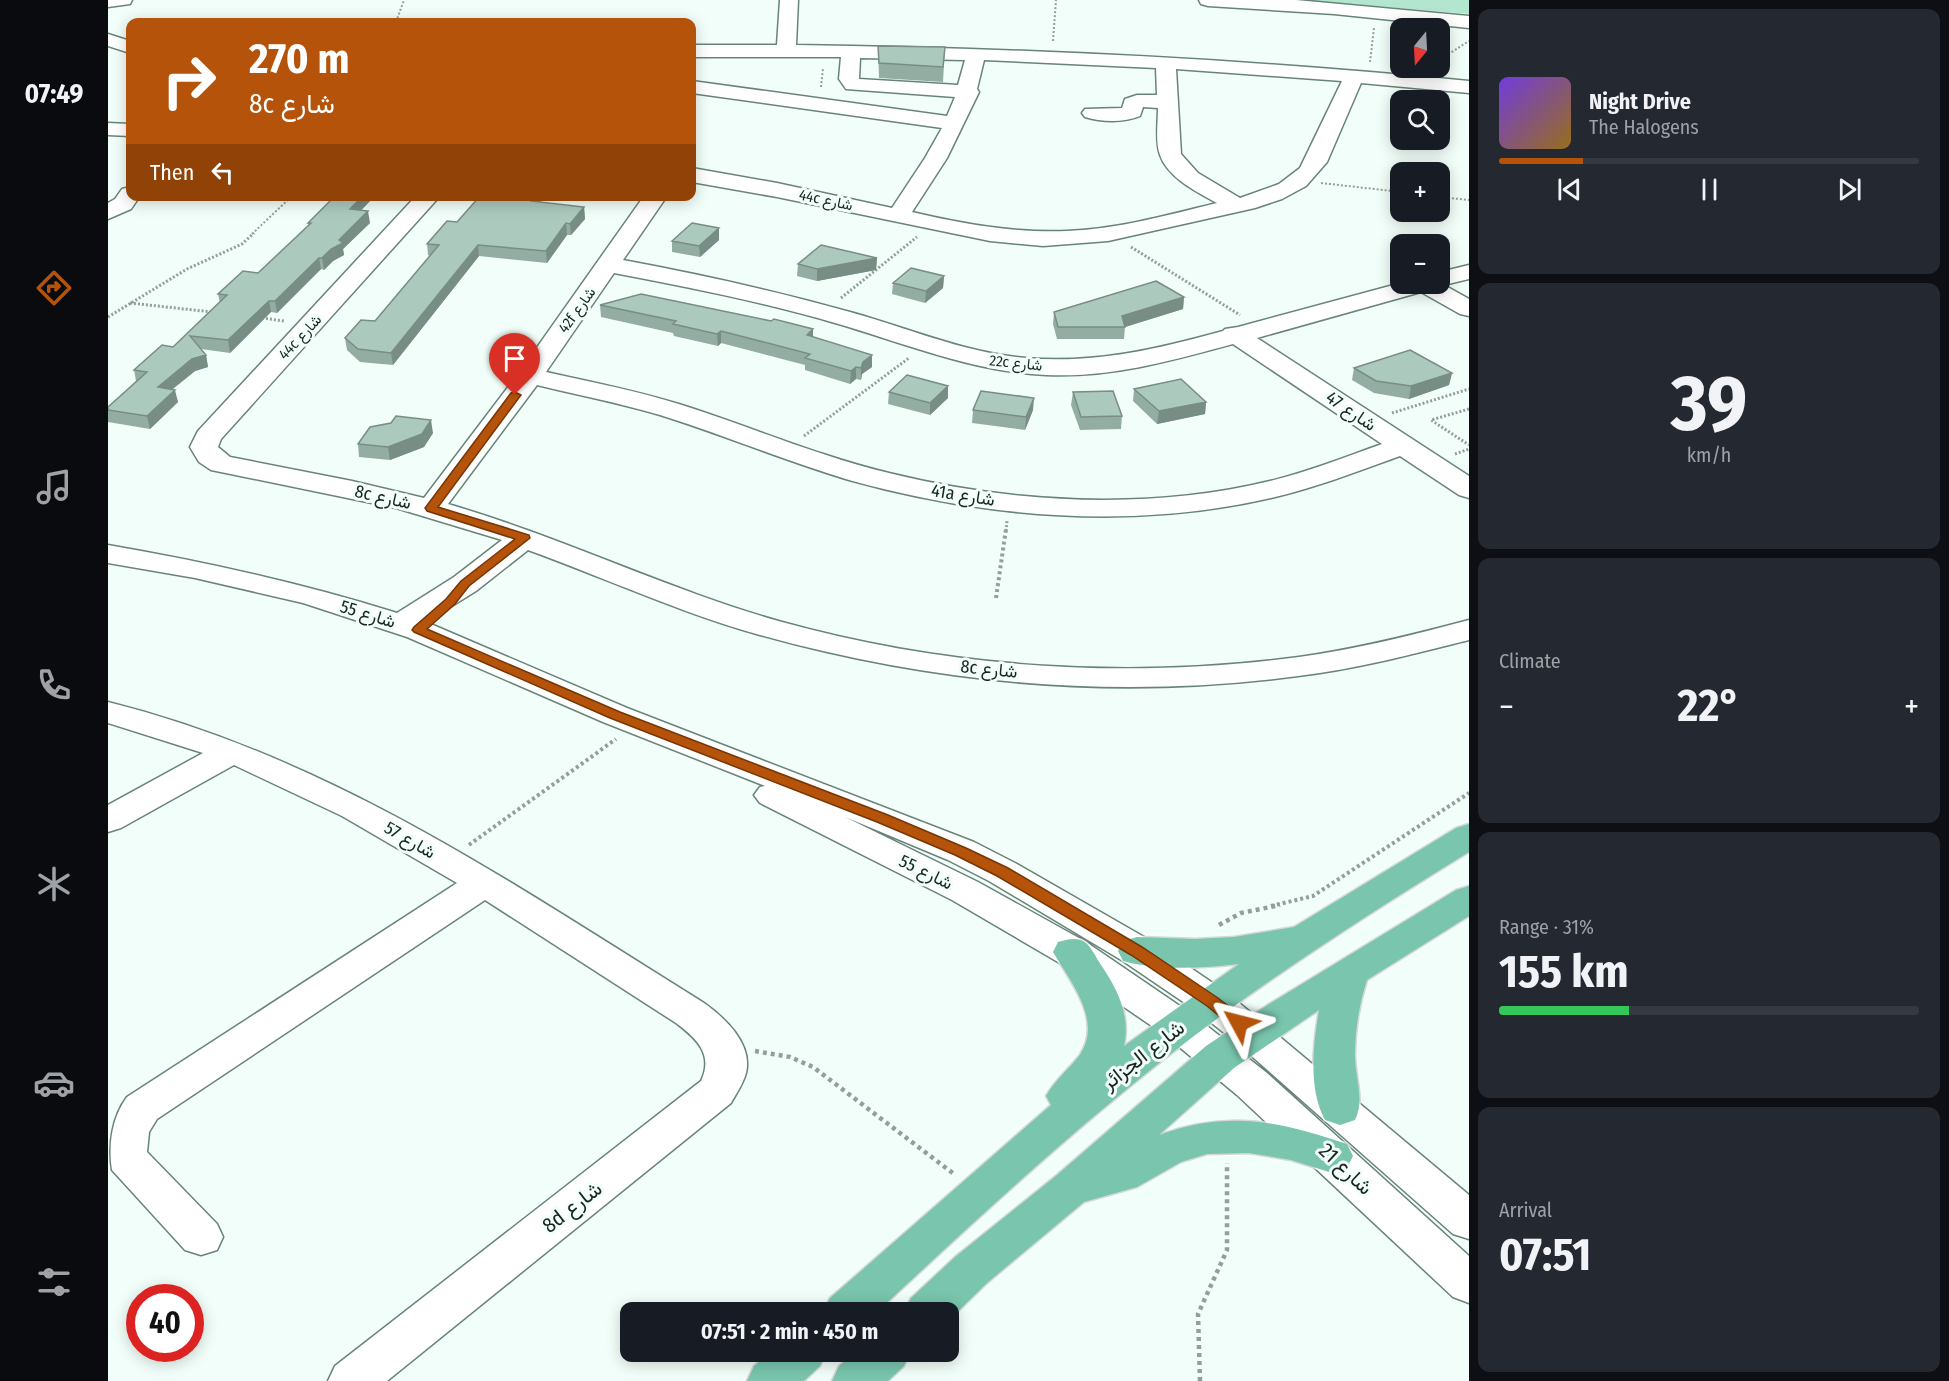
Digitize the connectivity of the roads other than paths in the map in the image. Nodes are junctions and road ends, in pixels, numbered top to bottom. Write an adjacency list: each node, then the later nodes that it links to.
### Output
1 (123, 0): 4 (street)
2 (789, 0): 9 (street)
3 (1208, 0): 5 (street)
4 (108, 2)
5 (1469, 22)
6 (108, 40): 7 (street)
7 (126, 46)
8 (696, 51): 9 (street)
9 (786, 51): 10 (street)
10 (851, 51): 11 (street); 16 (street)
11 (976, 54): 12 (street); 16 (street)
12 (1166, 62): 13 (street); 17 (street)
13 (1361, 76): 14 (street); 26 (street, 44c شارع)
14 (1469, 87)
15 (696, 88): 19 (street)
16 (969, 92): 19 (street)
17 (1168, 102): 18 (street); 26 (street)
18 (1092, 113)
19 (955, 123): 28 (street)
20 (108, 129): 21 (street)
21 (126, 130)
22 (696, 177): 28 (street, 44c شارع)
23 (126, 200): 27 (street)
24 (424, 201): 38 (street, 44c شارع)
25 (653, 201): 29 (street, 42f شارع)
26 (1236, 205): 28 (street, 44c شارع)
27 (108, 212)
28 (898, 216)
29 (609, 265): 35 (street, 22c شارع); 36 (street, 42f شارع)
30 (1469, 272): 31 (street)
31 (1450, 277)
32 (1390, 293): 35 (street, 22c شارع)
33 (1442, 294): 34 (street)
34 (1469, 309)
35 (1247, 330): 37 (street, شارع 47)
36 (530, 376): 37 (street, 41a شارع); 40 (street, 42f شارع)
37 (1403, 446): 39 (street, شارع 47)
38 (239, 468): 40 (street, 8c شارع)
39 (1469, 489)
40 (431, 508): 41 (street, 8c شارع)
41 (524, 538): 43 (street); 44 (street, 8c شارع)
42 (108, 554): 43 (street, شارع 55)
43 (410, 627): 46 (street, شارع 55)
44 (1469, 630)
45 (108, 712): 47 (street, شارع 57)
46 (626, 720): 53 (street, شارع 55); 54 (street, شارع 55)
47 (232, 752): 48 (street); 50 (street, شارع 57)
48 (108, 820)
49 (1469, 836): 52 (main road, شارع الجزائر)
50 (483, 884): 58 (street, شارع 57); 64 (street)
51 (1469, 899): 55 (main road)
52 (1307, 936): 53 (main road); 56 (main road, شارع الجزائر)
53 (1137, 951): 56 (street, شارع 55)
54 (1072, 952): 56 (street, شارع 55); 60 (main road)
55 (1350, 973): 57 (main road); 59 (main road)
56 (1196, 1014): 57 (street, شارع 55); 60 (main road, شارع الجزائر)
57 (1236, 1045): 59 (street); 61 (street, شارع 21); 62 (main road)
58 (724, 1048): 70 (street, 8d شارع)
59 (1340, 1109): 63 (street)
60 (1040, 1136): 66 (main road, شارع الجزائر)
61 (1332, 1156): 62 (main road); 65 (street, شارع 21)
62 (1072, 1187): 67 (main road)
63 (1469, 1221)
64 (201, 1238)
65 (1469, 1284)
66 (857, 1302)
67 (937, 1302)
68 (792, 1362): 71 (main road)
69 (876, 1362): 72 (main road)
70 (352, 1381)
71 (771, 1381)
72 (856, 1381)

